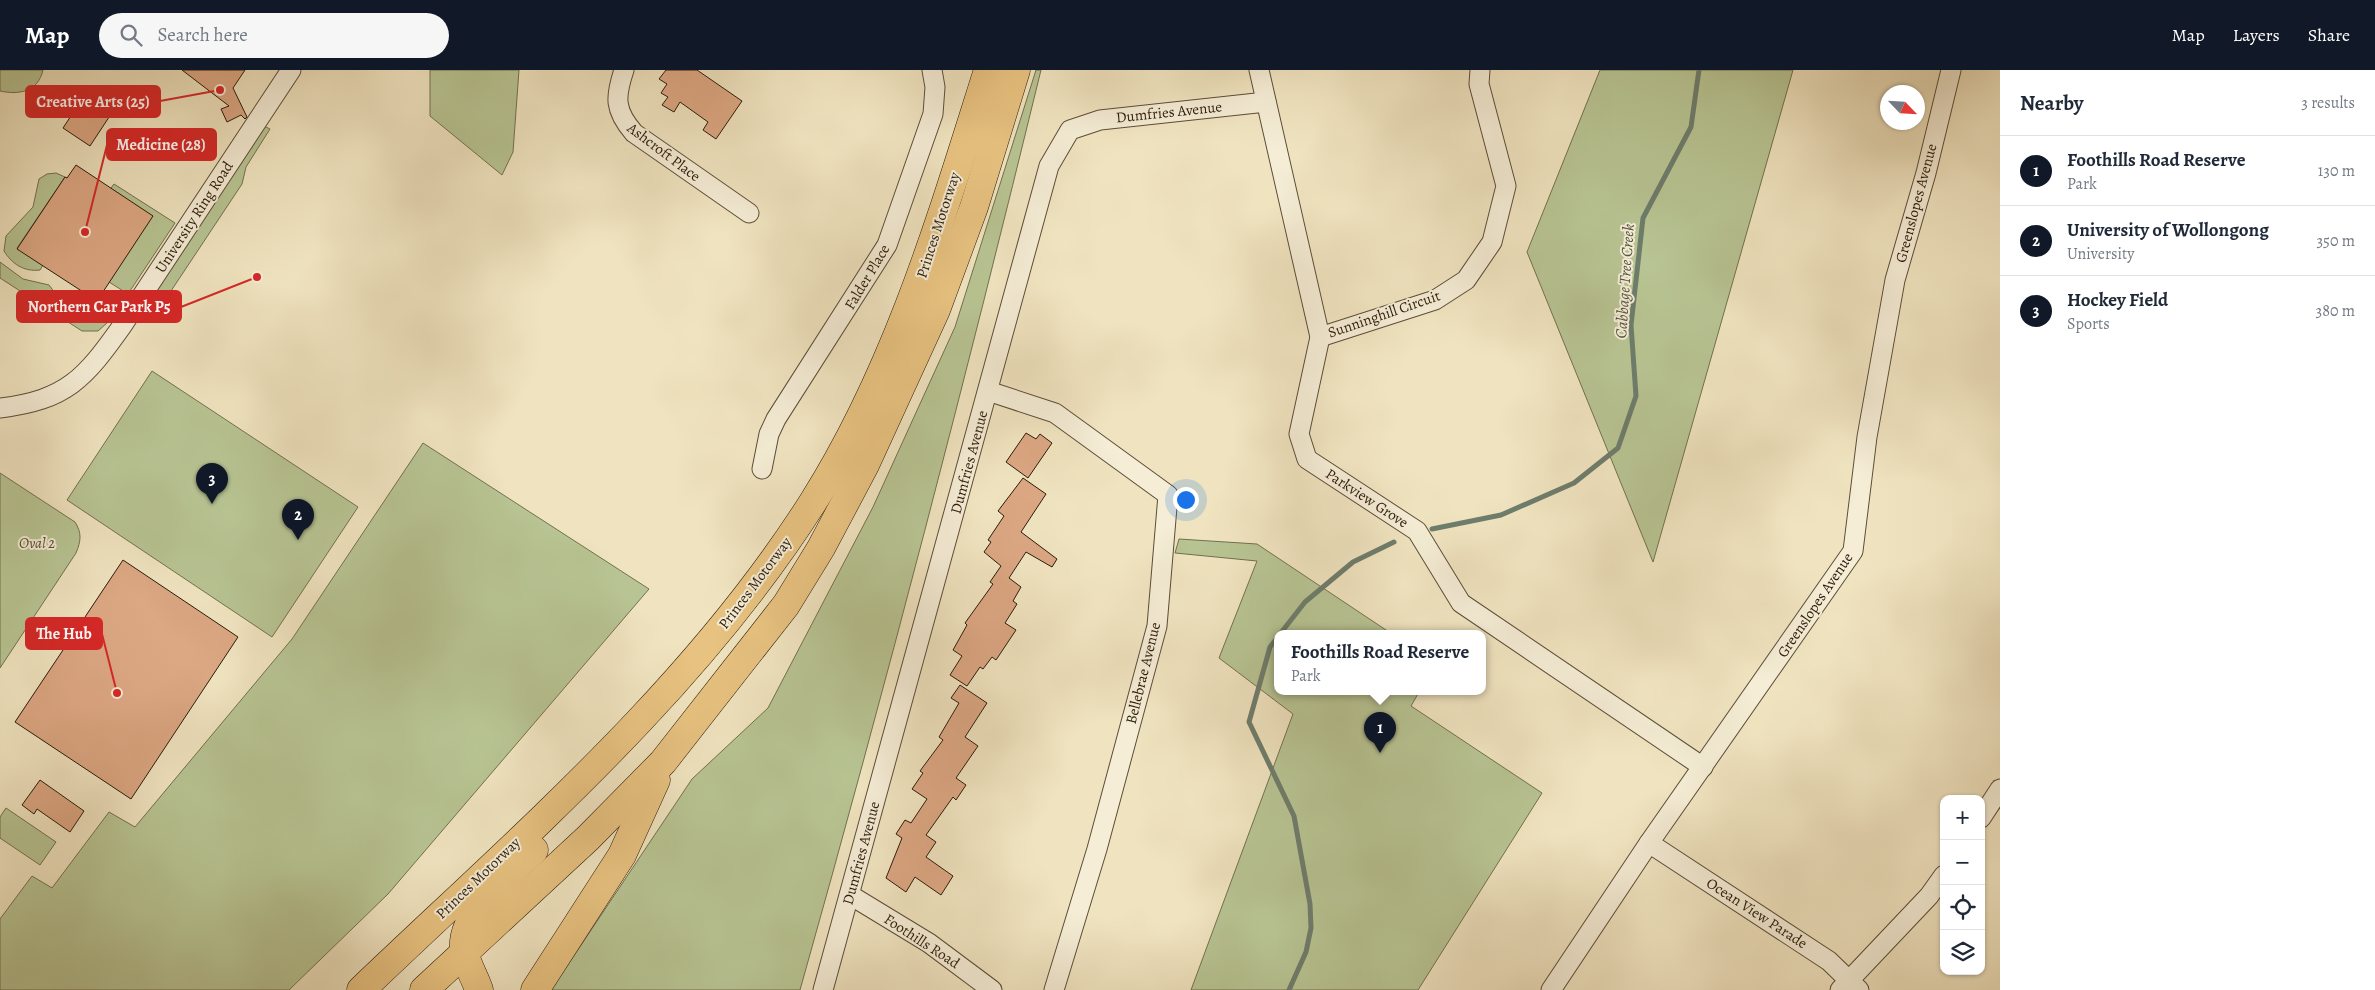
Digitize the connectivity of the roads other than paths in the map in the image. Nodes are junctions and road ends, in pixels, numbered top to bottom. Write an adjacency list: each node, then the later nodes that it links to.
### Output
1 (291, 70): 12 (street, University Ring Road)
2 (624, 70): 10 (street, Ashcroft Place)
3 (932, 70): 16 (street, Falder Place)
4 (988, 70): 17 (highway, Princes Motorway)
5 (1016, 70): 18 (highway, Princes Motorway)
6 (1258, 70): 9 (street, Sunninghill Circuit)
7 (1480, 70): 11 (street, Sunninghill Circuit)
8 (1951, 70): 19 (street, Greenslopes Avenue)
9 (1266, 102): 11 (street, Sunninghill Circuit); 13 (street, Dumfries Avenue)
10 (749, 213)
11 (1320, 337): 19 (street, Parkview Grove)
12 (95, 362): 14 (street, University Ring Road); 15 (street, University Ring Road)
13 (988, 392): 24 (street, Dumfries Avenue); 33 (street, Bellebrae Avenue)
14 (0, 396)
15 (0, 408)
16 (762, 468)
17 (814, 500): 25 (highway); 27 (highway, Princes Motorway)
18 (663, 762): 25 (highway, Princes Motorway); 30 (highway)
19 (1703, 767): 22 (street, Greenslopes Avenue)
20 (1997, 800): 21 (street)
21 (1985, 814)
22 (1649, 843): 26 (street, Ocean View Parade); 34 (street, Greenslopes Avenue)
23 (1940, 881): 26 (street)
24 (850, 895): 31 (street, Dumfries Avenue); 32 (street, Foothills Road)
25 (464, 951): 28 (highway, Princes Motorway); 29 (highway)
26 (1849, 987)
27 (361, 990)
28 (424, 990)
29 (479, 990)
30 (535, 990)
31 (823, 990)
32 (992, 990)
33 (1054, 990)
34 (1551, 990)

